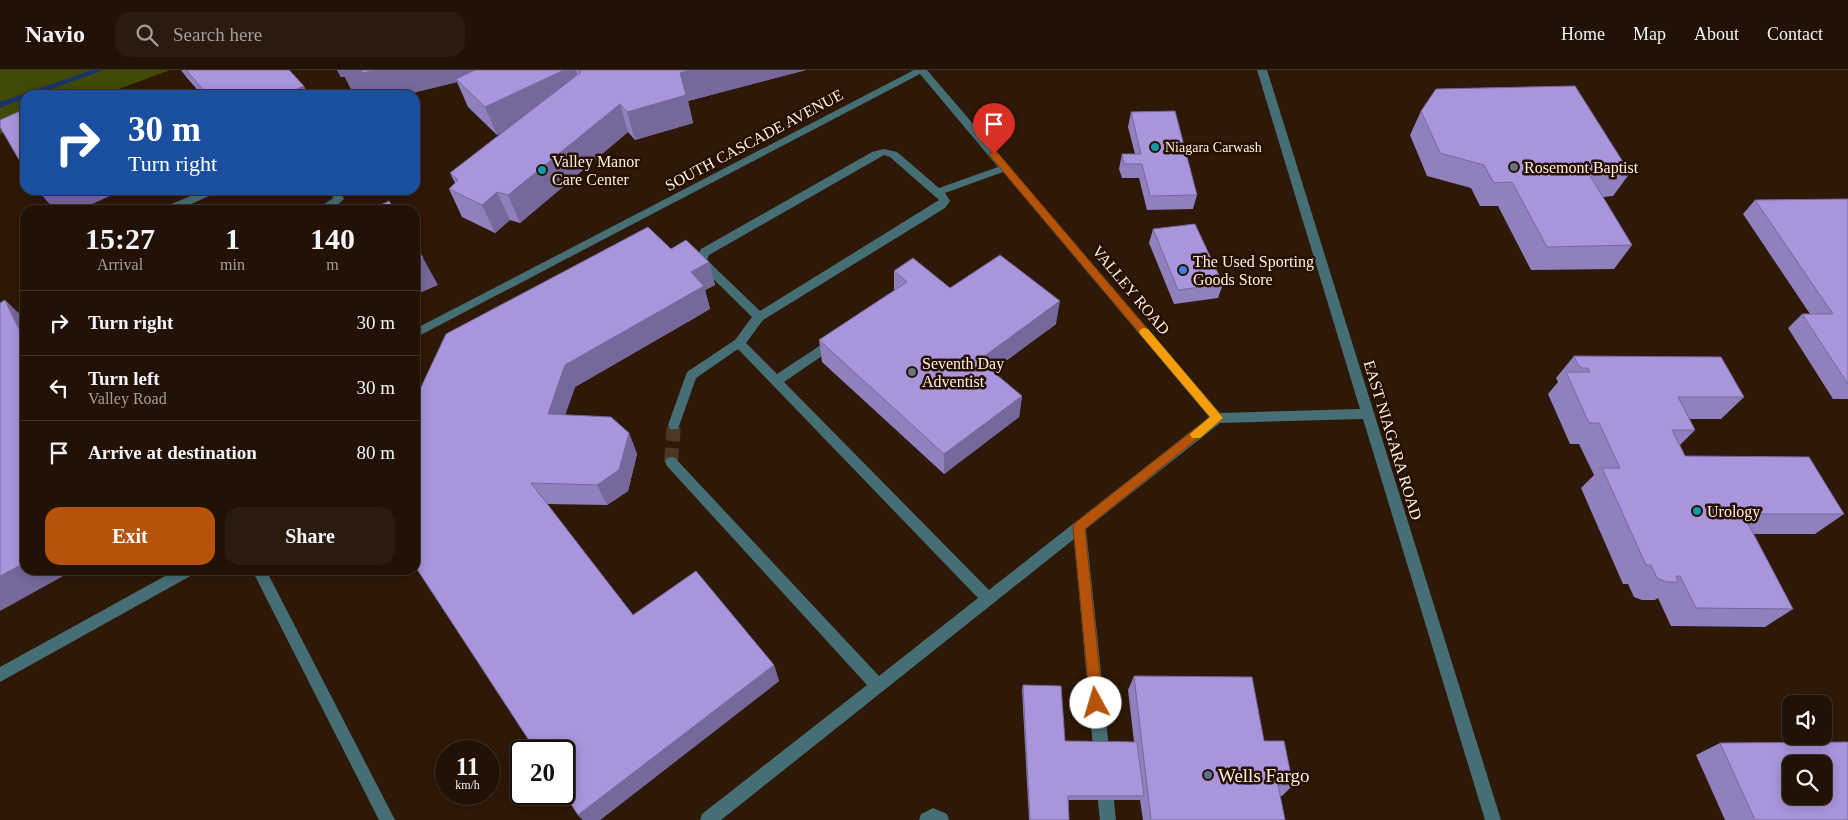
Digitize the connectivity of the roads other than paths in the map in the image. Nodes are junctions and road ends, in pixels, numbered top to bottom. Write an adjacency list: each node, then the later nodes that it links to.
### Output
1 (922, 70): 3 (street, VALLEY ROAD); 12 (street, SOUTH CASCADE AVENUE)
2 (1262, 70): 16 (street, EAST NIAGARA ROAD)
3 (1005, 168): 4 (street); 17 (street, VALLEY ROAD)
4 (937, 192): 10 (street); 10 (street)
5 (202, 195): 7 (street)
6 (337, 195): 8 (street)
7 (180, 205)
8 (329, 205)
9 (20, 316): 11 (street)
10 (760, 317): 14 (street)
11 (0, 326)
12 (420, 331)
13 (846, 334): 15 (street)
14 (739, 343): 15 (street); 18 (street)
15 (776, 381): 23 (street)
16 (1367, 414): 17 (street); 31 (street, EAST NIAGARA ROAD)
17 (1217, 418): 20 (street)
18 (674, 425)
19 (671, 462): 25 (street)
20 (1079, 527): 23 (street); 30 (street)
21 (180, 575): 24 (street)
22 (262, 575): 26 (street)
23 (988, 599): 25 (street)
24 (0, 675)
25 (878, 686): 27 (street)
26 (387, 820)
27 (708, 820)
28 (927, 820): 29 (street)
29 (941, 820)
30 (1108, 820)
31 (1493, 820)

